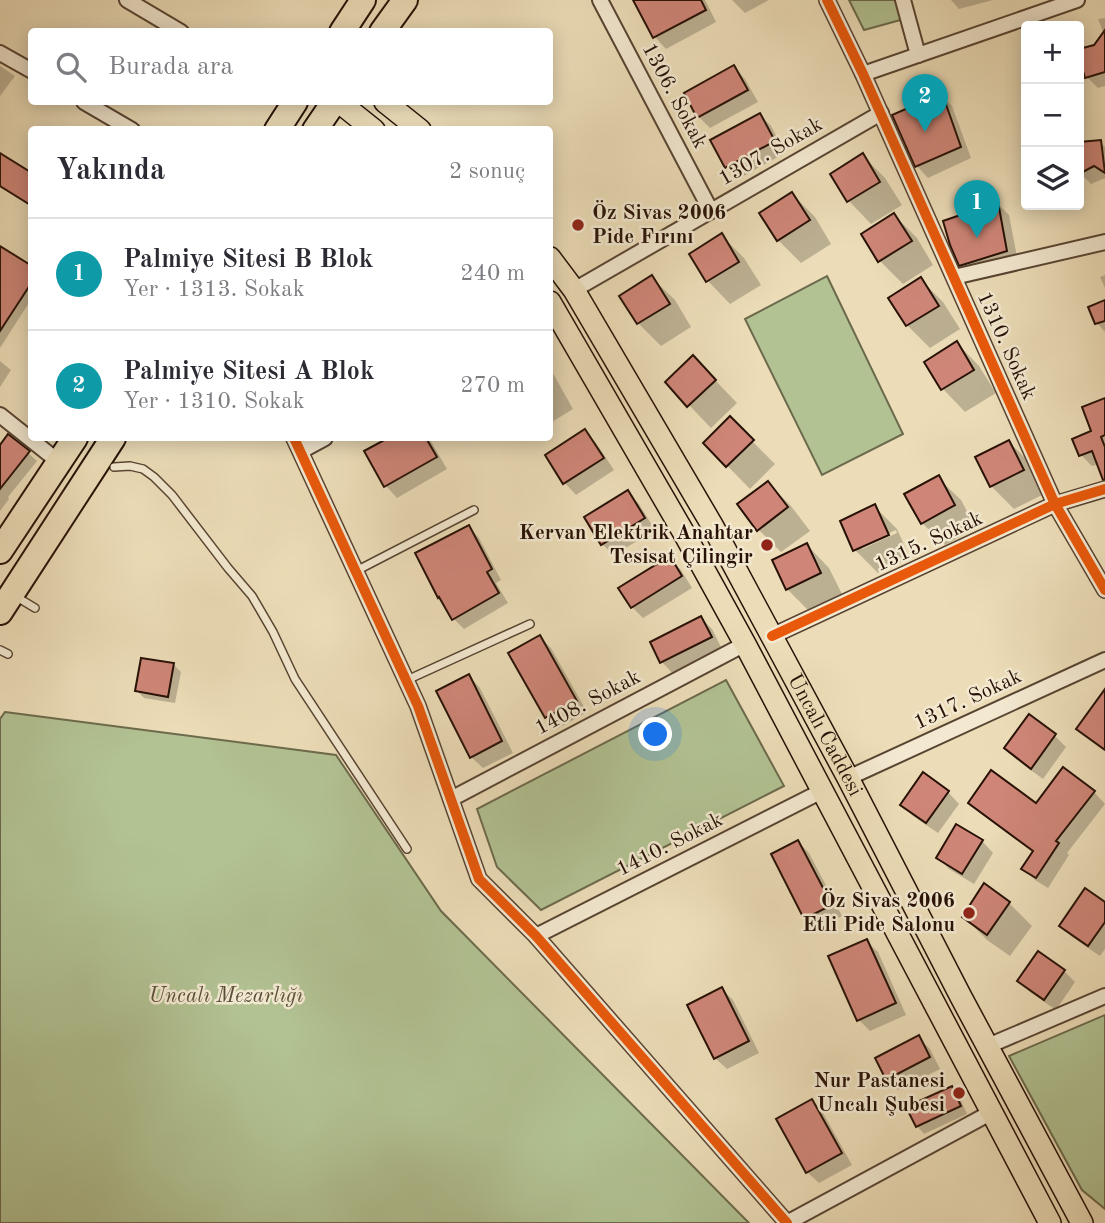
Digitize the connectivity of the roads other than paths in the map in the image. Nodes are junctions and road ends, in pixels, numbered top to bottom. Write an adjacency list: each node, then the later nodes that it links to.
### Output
1 (127, 0): 8 (street)
2 (363, 0): 9 (highway)
3 (405, 0): 10 (highway)
4 (600, 0): 26 (street, 1306. Sokak)
5 (827, 0): 14 (street, 1310. Sokak)
6 (903, 0): 12 (street)
7 (1077, 0): 12 (street)
8 (174, 28)
9 (345, 28)
10 (385, 28)
11 (0, 53): 13 (street)
12 (918, 55): 14 (street)
13 (28, 69)
14 (863, 74): 20 (street, 1310. Sokak)
15 (89, 105): 21 (street)
16 (293, 105): 22 (highway)
17 (335, 105): 23 (highway)
18 (341, 105): 24 (main road)
19 (389, 105): 25 (main road)
20 (881, 113): 26 (street, 1307. Sokak); 29 (street, 1310. Sokak)
21 (125, 126)
22 (280, 126)
23 (318, 126)
24 (369, 126)
25 (415, 126)
26 (711, 211): 30 (street, 1307. Sokak)
27 (1105, 242): 29 (street)
28 (553, 262): 30 (main road, Uncalı Caddesi)
29 (954, 277): 43 (street, 1310. Sokak)
30 (574, 290): 51 (main road, Uncalı Caddesi)
31 (553, 311): 52 (main road, Uncalı Caddesi)
32 (0, 415): 33 (street)
33 (28, 437)
34 (33, 441): 40 (street)
35 (73, 441): 40 (highway)
36 (111, 441): 48 (highway)
37 (296, 441): 39 (street)
38 (319, 441): 39 (street)
39 (301, 451): 46 (street)
40 (59, 462): 45 (highway)
41 (114, 467): 60 (lane)
42 (1105, 489): 43 (street, 1315. Sokak)
43 (1055, 504): 47 (street, 1310. Sokak); 51 (street, 1315. Sokak)
44 (474, 510): 46 (lane)
45 (0, 551)
46 (356, 571): 56 (street)
47 (1105, 590)
48 (6, 603): 49 (lane)
49 (35, 608)
50 (530, 624): 56 (lane)
51 (772, 636): 57 (main road, Uncalı Caddesi)
52 (745, 644): 58 (main road, Uncalı Caddesi); 59 (street, 1408. Sokak)
53 (0, 650): 54 (lane)
54 (8, 654)
55 (1105, 660): 57 (street, 1317. Sokak)
56 (407, 680): 59 (street)
57 (848, 778): 63 (main road, Uncalı Caddesi)
58 (822, 792): 61 (street, 1410. Sokak); 64 (main road, Uncalı Caddesi)
59 (451, 799): 61 (street)
60 (407, 849)
61 (536, 936): 65 (street)
62 (1105, 996): 63 (street)
63 (988, 1046): 67 (main road, Uncalı Caddesi)
64 (992, 1112): 65 (street); 66 (main road, Uncalı Caddesi)
65 (787, 1223)
66 (1050, 1223)
67 (1082, 1223)

